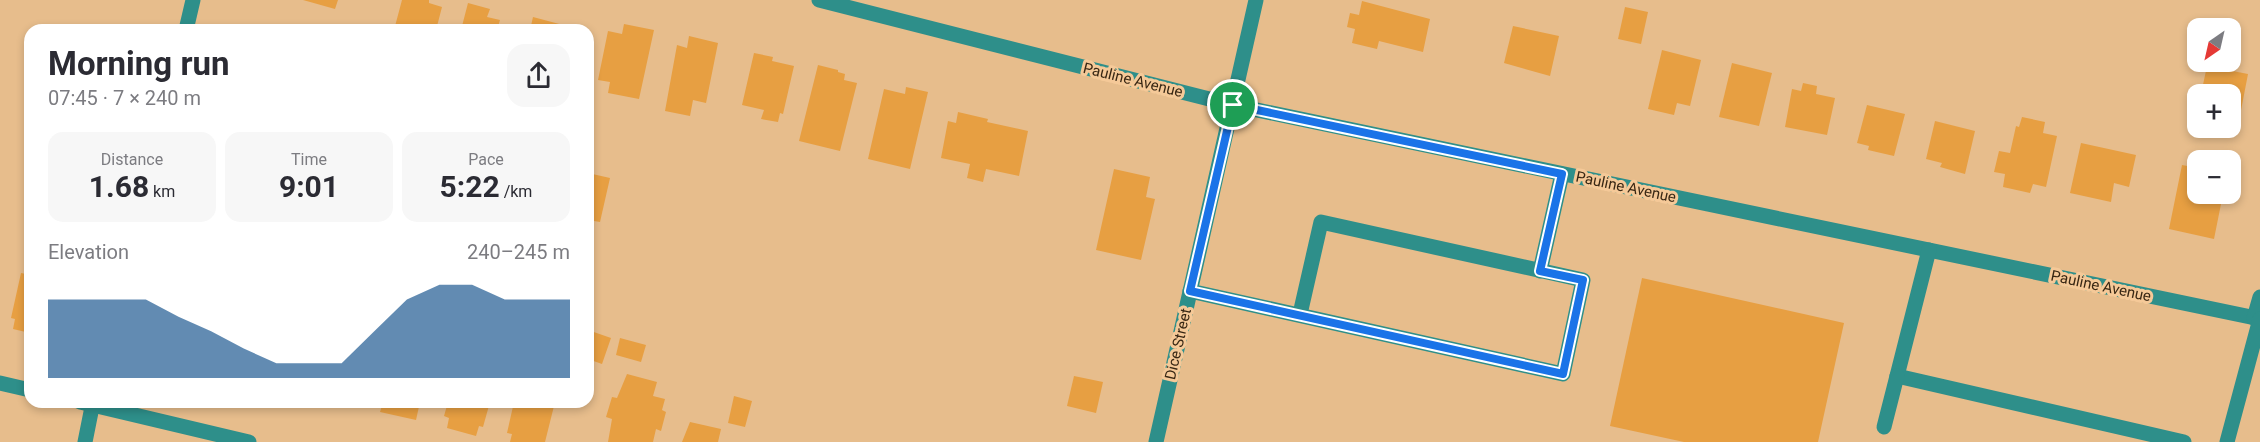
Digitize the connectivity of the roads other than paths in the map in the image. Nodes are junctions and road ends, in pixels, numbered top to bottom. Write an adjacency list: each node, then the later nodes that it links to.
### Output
1 (194, 0): 4 (street)
2 (819, 0): 5 (street, Pauline Avenue)
3 (1256, 0): 5 (street, Dice Street)
4 (188, 24)
5 (1233, 105): 6 (street, Pauline Avenue); 9 (street, Dice Street)
6 (1562, 174): 7 (street, Pauline Avenue); 8 (street)
7 (1929, 250): 12 (street, Pauline Avenue); 13 (street)
8 (1540, 271): 11 (street); 11 (street)
9 (1190, 291): 11 (street); 21 (street, Dice Street)
10 (2260, 297): 12 (street)
11 (1300, 314)
12 (2258, 319): 23 (street)
13 (1897, 376): 18 (street); 22 (street)
14 (0, 383): 15 (street)
15 (24, 389)
16 (88, 408): 19 (street)
17 (110, 408): 20 (street)
18 (1884, 427)
19 (85, 442)
20 (249, 442)
21 (1156, 442)
22 (2184, 442)
23 (2227, 442)

